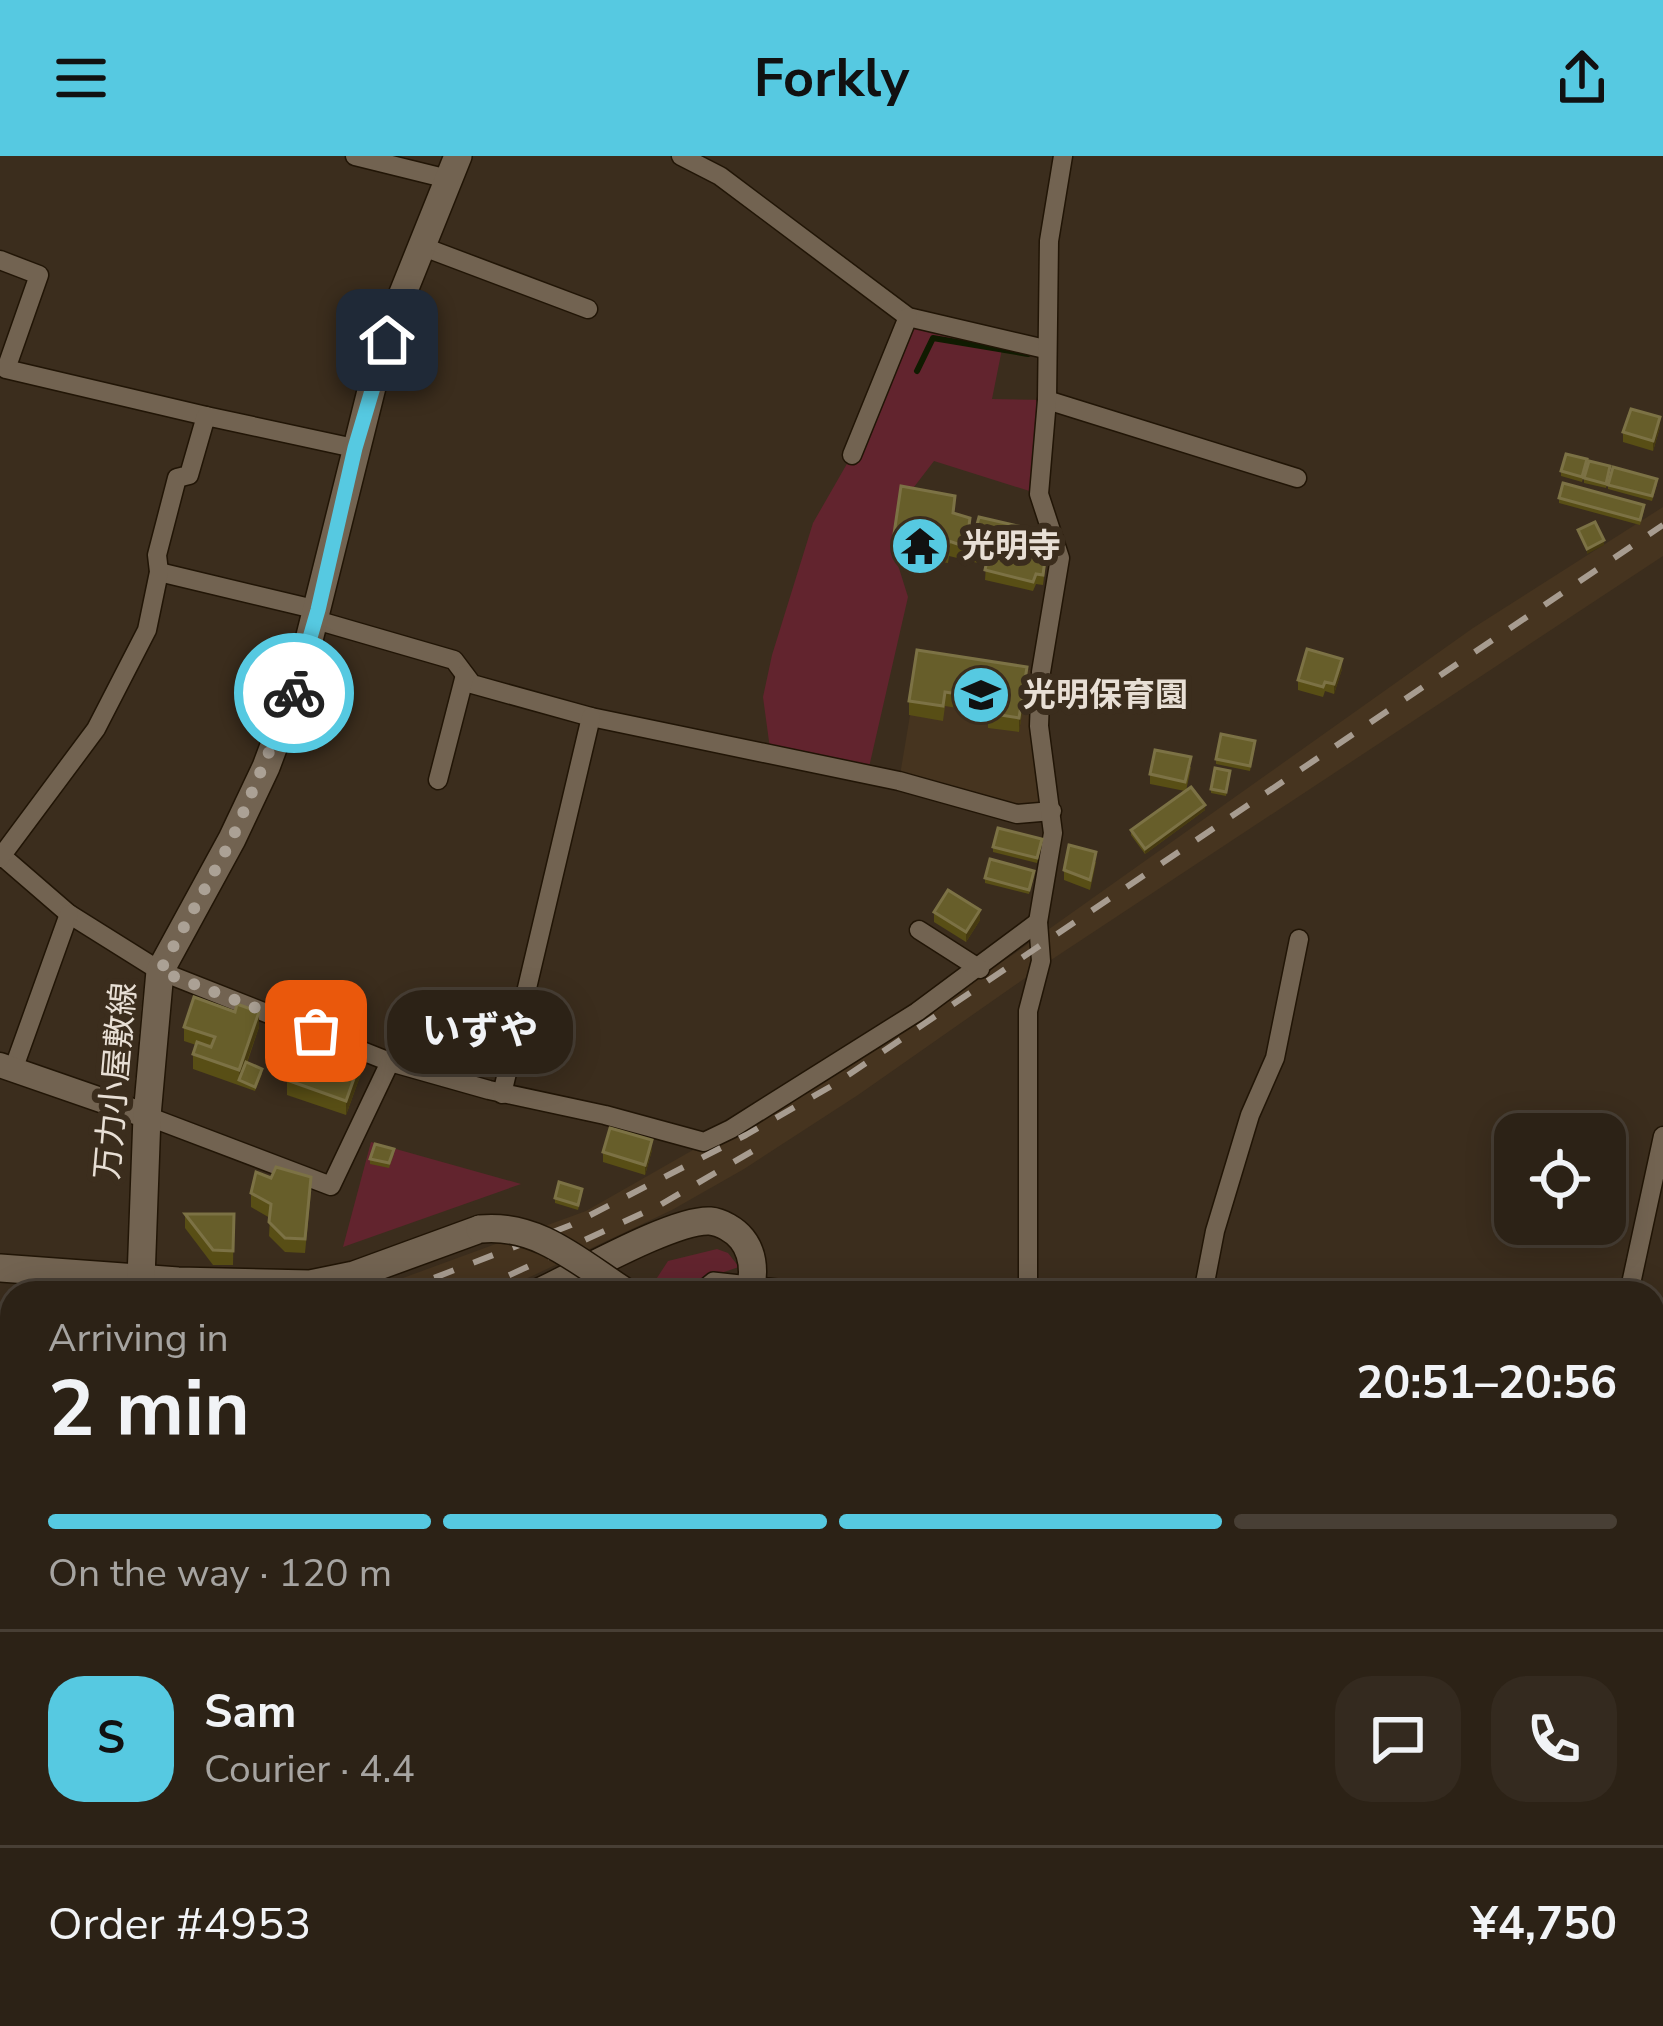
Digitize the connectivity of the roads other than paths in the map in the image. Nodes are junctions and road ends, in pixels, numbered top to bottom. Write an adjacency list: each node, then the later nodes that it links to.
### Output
1 (355, 156): 4 (street)
2 (681, 156): 8 (street)
3 (1063, 156): 9 (street)
4 (453, 167): 5 (main road, 万力小屋敷線)
5 (421, 246): 7 (street); 12 (main road, 万力小屋敷線)
6 (0, 260): 11 (street)
7 (588, 309)
8 (908, 317): 9 (street); 13 (street)
9 (1046, 349): 10 (street)
10 (1047, 400): 14 (street); 20 (street)
11 (206, 416): 12 (street); 15 (street)
12 (355, 448): 16 (main road, 万力小屋敷線)
13 (852, 455)
14 (1297, 478)
15 (159, 572): 16 (street); 21 (street)
16 (317, 615): 17 (street); 27 (main road, 万力小屋敷線)
17 (465, 675): 18 (street); 19 (street)
18 (591, 717): 20 (street); 30 (street)
19 (438, 780)
20 (1052, 811): 23 (street)
21 (1, 857): 22 (street)
22 (69, 914): 27 (street); 29 (street)
23 (1038, 922): 26 (street); 40 (street)
24 (919, 930): 26 (street)
25 (1299, 939): 41 (street)
26 (980, 969): 30 (street)
27 (160, 971): 28 (street); 31 (main road, 万力小屋敷線)
28 (390, 1062): 30 (street); 31 (street)
29 (6, 1067): 31 (street)
30 (502, 1094)
31 (147, 1116): 34 (main road, 万力小屋敷線)
32 (1663, 1136): 42 (street)
33 (0, 1268): 34 (main road)
34 (141, 1279): 35 (main road, bridge)
35 (209, 1281)
36 (325, 1281): 38 (main road, bridge)
37 (563, 1281): 39 (main road)
38 (610, 1281)
39 (751, 1281)
40 (1028, 1281)
41 (1205, 1281)
42 (1632, 1281)

